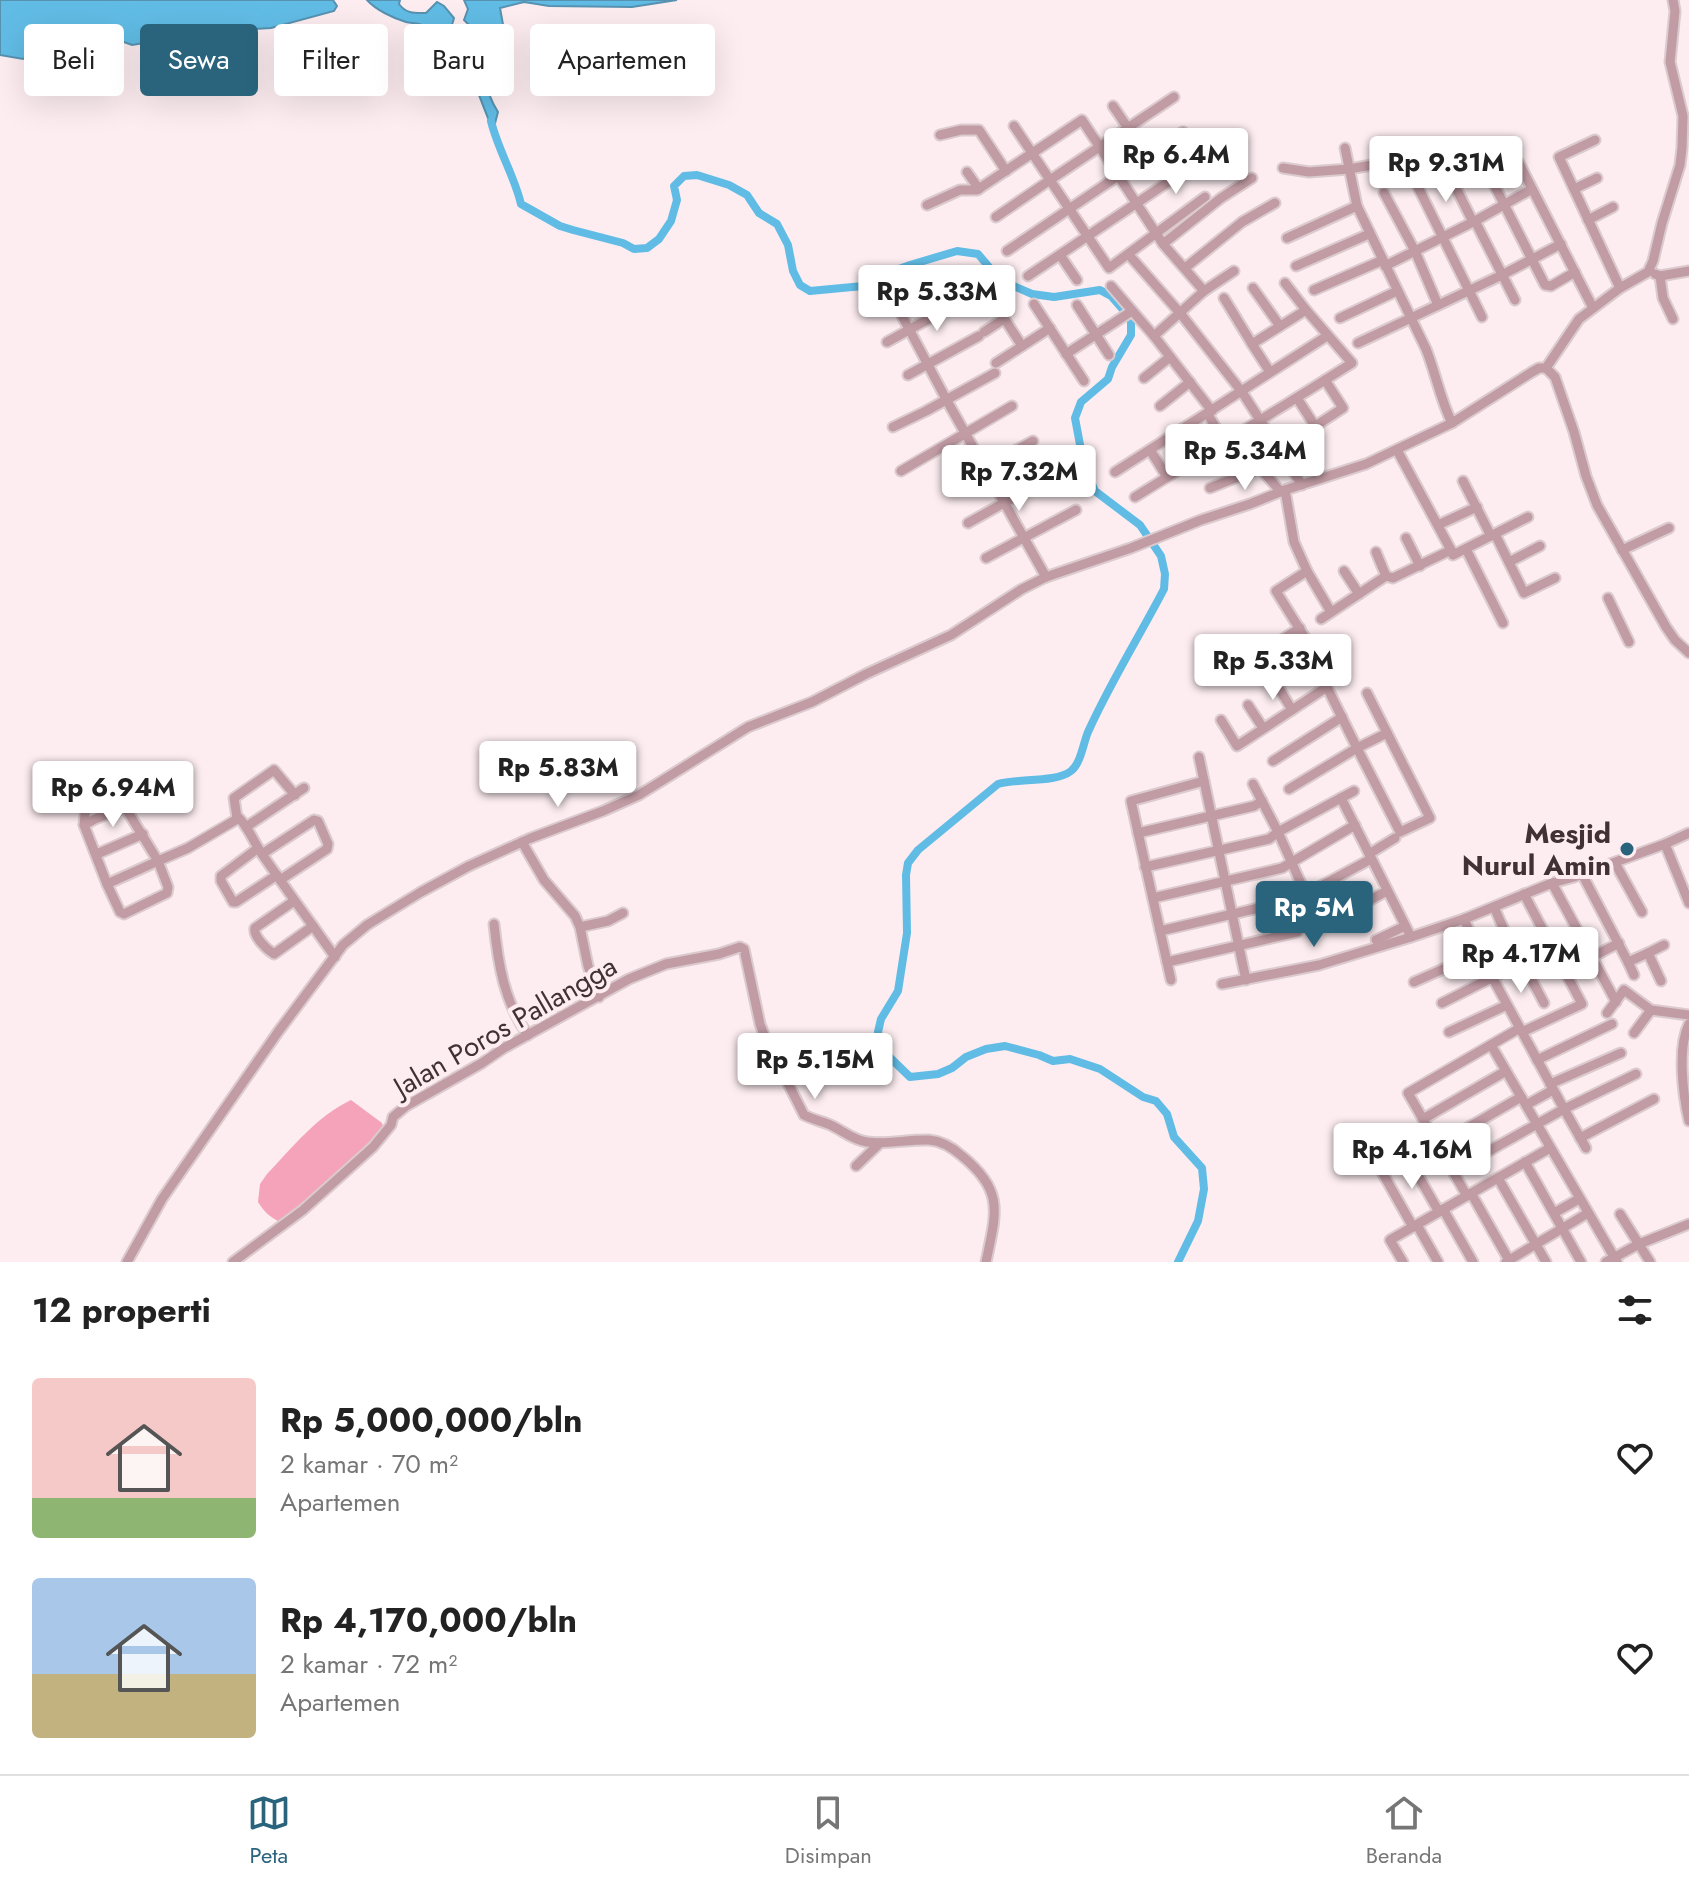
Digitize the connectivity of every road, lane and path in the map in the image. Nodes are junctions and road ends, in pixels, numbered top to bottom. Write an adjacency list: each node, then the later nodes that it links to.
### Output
1 (1673, 0): 58 (street)
2 (1174, 97): 5 (street)
3 (1113, 106): 5 (street)
4 (1014, 126): 12 (street)
5 (1128, 128): 9 (street)
6 (1183, 132): 21 (street)
7 (940, 135): 18 (street)
8 (1595, 140): 28 (street)
9 (1100, 147): 12 (street); 21 (street); 24 (street)
10 (1345, 148): 17 (street)
11 (1477, 151): 33 (street)
12 (1032, 153): 18 (street); 24 (street)
13 (1395, 161): 17 (street)
14 (1198, 162): 31 (street)
15 (1519, 163): 27 (street)
16 (1283, 168): 17 (street)
17 (1349, 169): 35 (street)
18 (1006, 171): 26 (street)
19 (967, 172): 26 (street)
20 (1448, 172): 40 (street)
21 (1119, 176): 31 (street); 37 (street)
22 (1252, 178): 44 (street)
23 (1597, 178): 28 (street)
24 (1050, 180): 37 (street); 38 (street)
25 (1415, 181): 43 (street)
26 (979, 189): 34 (street)
27 (1532, 189): 33 (street); 46 (street)
28 (1574, 189): 39 (street)
29 (1384, 193): 48 (street)
30 (1205, 197): 44 (street)
31 (1137, 203): 42 (street); 44 (street)
32 (1275, 203): 54 (street)
33 (1503, 204): 40 (street); 51 (street)
34 (927, 205)
35 (1357, 206): 41 (street); 45 (street)
36 (1613, 207): 39 (street)
37 (1070, 209): 42 (street); 47 (street)
38 (996, 217)
39 (1588, 220): 68 (street)
40 (1474, 222): 43 (street); 59 (street)
41 (1369, 234): 52 (street); 53 (street)
42 (1088, 236): 49 (street); 50 (street)
43 (1444, 237): 48 (street); 70 (street)
44 (1160, 238): 50 (street); 54 (street)
45 (1287, 238)
46 (1561, 244): 51 (street); 57 (street)
47 (1007, 251)
48 (1415, 251): 52 (street); 79 (street)
49 (1060, 255): 60 (street); 63 (street)
50 (1131, 258): 84 (street)
51 (1531, 260): 57 (street); 59 (street)
52 (1384, 263): 69 (street); 72 (street)
53 (1296, 266)
54 (1185, 268): 71 (street)
55 (1234, 271): 71 (street)
56 (1689, 271): 61 (street)
57 (1575, 272): 80 (street)
58 (1648, 272): 61 (street); 68 (street)
59 (1502, 275): 70 (street); 76 (street)
60 (1028, 276)
61 (1660, 276): 89 (street)
62 (928, 279): 81 (street)
63 (1077, 280)
64 (1285, 283): 82 (street)
65 (1111, 286): 83 (street)
66 (984, 287): 88 (street)
67 (1253, 288): 90 (street)
68 (1620, 288): 80 (street)
69 (1314, 290)
70 (1470, 290): 79 (street); 85 (street)
71 (1204, 291): 84 (street)
72 (1397, 291): 86 (street); 87 (street)
73 (890, 293): 92 (street)
74 (972, 295): 81 (street)
75 (1224, 298): 98 (street)
76 (1515, 300)
77 (1034, 304): 91 (street)
78 (1077, 305): 93 (street)
79 (1438, 305): 87 (street)
80 (1593, 308): 104 (street)
81 (945, 309): 92 (street)
82 (1306, 310): 90 (street); 95 (street)
83 (1128, 313): 93 (street); 94 (street)
84 (1180, 313): 94 (street); 111 (street)
85 (1482, 317)
86 (1340, 318)
87 (1411, 318): 97 (street); 118 (street)
88 (1004, 319): 99 (street); 103 (street)
89 (1673, 319)
90 (1280, 326): 98 (street)
91 (1050, 328): 99 (street); 100 (street)
92 (909, 330): 96 (street); 103 (street)
93 (1096, 334): 100 (street); 101 (street)
94 (1154, 336): 102 (street)
95 (1327, 336): 105 (street); 108 (street)
96 (887, 342)
97 (1358, 343)
98 (1252, 344): 105 (street)
99 (1022, 346): 113 (street)
100 (1066, 354): 109 (street)
101 (1109, 355)
102 (1170, 357): 107 (street); 110 (street)
103 (928, 364): 106 (street); 113 (street)
104 (1546, 368): 118 (street); 153 (street)
105 (1270, 372): 111 (street)
106 (908, 375)
107 (1144, 378)
108 (1325, 380): 112 (street); 119 (street)
109 (1084, 381)
110 (1190, 382): 115 (street); 116 (street)
111 (1242, 392): 116 (street); 117 (street)
112 (1297, 398): 117 (street); 119 (street)
113 (946, 399): 120 (street); 122 (street)
114 (1012, 406): 122 (street)
115 (1160, 406)
116 (1210, 412): 121 (street); 124 (street)
117 (1261, 421): 124 (street); 125 (street)
118 (1452, 423): 127 (street)
119 (1315, 426): 125 (street)
120 (893, 427)
121 (1179, 432): 126 (street); 128 (street)
122 (966, 433): 129 (street); 130 (street)
123 (1033, 441): 129 (street)
124 (1224, 441): 128 (street)
125 (1280, 449): 135 (street)
126 (1150, 450): 131 (street); 133 (street)
127 (1397, 450): 135 (street); 145 (street)
128 (1196, 459): 133 (street)
129 (985, 468): 136 (street); 140 (street)
130 (901, 471)
131 (1115, 472)
132 (1054, 475): 140 (street)
133 (1167, 477): 139 (street)
134 (1463, 481): 141 (street)
135 (1302, 485): 138 (street)
136 (948, 488)
137 (1210, 488): 138 (street)
138 (1283, 491): 158 (street); 161 (street)
139 (1135, 497)
140 (1004, 503): 144 (street); 148 (street)
141 (1477, 507): 145 (street); 147 (street)
142 (1076, 510): 148 (street)
143 (1528, 517): 147 (street)
144 (968, 523)
145 (1438, 525): 152 (street)
146 (1669, 528): 153 (street)
147 (1493, 535): 151 (street); 156 (street)
148 (1024, 537): 155 (street); 161 (street)
149 (1406, 538): 157 (street)
150 (1540, 546): 156 (street)
151 (1466, 549): 152 (street); 167 (street)
152 (1451, 550): 157 (street)
153 (1622, 550): 171 (street)
154 (1376, 552): 160 (street)
155 (986, 558)
156 (1509, 562): 162 (street)
157 (1420, 566): 160 (street)
158 (1307, 571): 165 (street); 168 (street)
159 (1344, 571): 163 (street)
160 (1386, 576): 163 (street)
161 (1046, 577): 203 (street)
162 (1555, 578)
163 (1359, 594): 165 (street)
164 (1608, 598): 169 (street)
165 (1331, 612): 166 (street)
166 (1321, 619)
167 (1503, 623)
168 (1300, 628): 170 (street); 172 (street)
169 (1629, 642)
170 (1263, 652)
171 (1689, 653)
172 (1313, 659): 173 (street); 174 (street)
173 (1283, 679)
174 (1327, 687): 178 (street); 179 (street)
175 (1280, 690): 178 (street)
176 (1367, 693): 182 (street)
177 (1248, 705): 181 (street)
178 (1292, 710): 181 (street)
179 (1342, 717): 183 (street); 185 (street)
180 (1221, 720): 181 (street)
181 (1263, 728)
182 (1387, 733): 183 (street); 183 (street)
183 (1357, 748): 188 (street)
184 (1199, 757): 186 (street)
185 (1273, 761)
186 (1204, 781): 193 (street); 199 (street)
187 (1253, 784): 191 (street)
188 (1289, 789)
189 (1354, 791): 190 (street)
190 (1341, 798): 196 (street); 198 (street)
191 (1262, 801): 193 (street); 198 (street)
192 (125, 807): 195 (street); 195 (street); 201 (street)
193 (1211, 816): 199 (street); 205 (street)
194 (237, 818): 197 (street); 197 (street); 209 (street)
195 (84, 825): 207 (street)
196 (1355, 825): 208 (street); 210 (street)
197 (246, 827): 206 (street)
198 (1278, 832): 205 (street); 210 (street)
199 (1138, 833): 212 (street)
200 (1689, 833): 204 (street)
201 (143, 834): 207 (street); 209 (street)
202 (1395, 838): 208 (street)
203 (522, 842): 234 (street); 245 (street)
204 (1665, 844): 211 (street); 223 (street)
205 (1219, 850): 212 (street); 215 (street)
206 (260, 851): 214 (street); 214 (street); 214 (street)
207 (97, 854): 217 (street)
208 (1370, 856): 218 (street); 219 (street)
209 (158, 861): 217 (street); 217 (street)
210 (1292, 862): 215 (street); 219 (street)
211 (1615, 863): 213 (street); 225 (street)
212 (1145, 867): 221 (street)
213 (1582, 874): 216 (street); 239 (street)
214 (278, 877): 222 (street)
215 (1225, 882): 221 (street); 227 (street)
216 (1552, 883): 220 (street); 240 (street)
217 (107, 884)
218 (1387, 891): 228 (street); 233 (street)
219 (1304, 894): 227 (street); 229 (street)
220 (1524, 894): 224 (street); 247 (street)
221 (1153, 898): 235 (street)
222 (294, 901): 232 (street); 232 (street)
223 (1689, 903)
224 (1494, 907): 230 (street); 250 (street)
225 (1642, 912)
226 (623, 913): 234 (street)
227 (1232, 915): 235 (street); 242 (street)
228 (1340, 916)
229 (1316, 917)
230 (1464, 919): 237 (street); 243 (street)
231 (494, 924): 271 (street)
232 (313, 926): 245 (street)
233 (1405, 926): 237 (street); 238 (street)
234 (580, 927): 258 (street)
235 (1160, 931): 248 (street)
236 (1297, 932): 242 (street)
237 (1411, 937): 254 (street)
238 (1376, 940)
239 (1619, 943): 246 (street); 249 (street)
240 (1585, 944): 246 (street); 247 (street)
241 (1664, 945): 244 (street)
242 (1239, 946): 248 (street); 254 (street)
243 (1479, 953): 252 (street); 256 (street)
244 (1648, 953): 249 (street); 255 (street)
245 (335, 957): 308 (street)
246 (1592, 957): 259 (street)
247 (1556, 959): 268 (street)
248 (1167, 962): 253 (street)
249 (1628, 962): 251 (street)
250 (1519, 964): 252 (street); 261 (street)
251 (1634, 975)
252 (1493, 978): 260 (street); 262 (street)
253 (1171, 980)
254 (1246, 980): 257 (street)
255 (1661, 981)
256 (1414, 982)
257 (1222, 984)
258 (599, 997): 271 (street, Jalan Poros Pallangga); 285 (street, Jalan Poros Pallangga)
259 (1616, 1002): 263 (street); 264 (street)
260 (1442, 1003)
261 (1544, 1003)
262 (1507, 1005): 268 (street); 269 (street)
263 (1651, 1010): 265 (street); 270 (street)
264 (1607, 1013)
265 (1689, 1015)
266 (1612, 1024): 274 (street)
267 (1689, 1024): 282 (street)
268 (1521, 1030): 272 (street); 274 (street)
269 (1449, 1032)
270 (1634, 1033)
271 (528, 1035): 309 (street, Jalan Poros Pallangga)
272 (1491, 1045): 275 (street); 281 (street)
273 (1621, 1053): 277 (street)
274 (1537, 1060): 277 (street)
275 (1506, 1071): 279 (street); 281 (street)
276 (1636, 1074): 280 (street)
277 (1552, 1087): 279 (street); 280 (street)
278 (1654, 1099): 284 (street)
279 (1524, 1101): 283 (street); 286 (street)
280 (1564, 1109): 283 (street); 284 (street)
281 (1423, 1119): 286 (street)
282 (1689, 1121)
283 (1536, 1123): 287 (street); 292 (street)
284 (1580, 1138): 288 (street)
285 (880, 1143): 291 (street); 310 (street)
286 (1438, 1145): 292 (street)
287 (1550, 1148): 290 (street); 296 (street)
288 (1586, 1148)
289 (1404, 1151): 297 (street)
290 (1525, 1162): 294 (street); 298 (street)
291 (856, 1166)
292 (1453, 1171): 295 (street)
293 (1382, 1172): 302 (street)
294 (1498, 1178): 295 (street); 304 (street)
295 (1469, 1195): 297 (street); 306 (street)
296 (1579, 1199): 298 (street); 299 (street)
297 (1441, 1211): 302 (street); 313 (street)
298 (1554, 1213): 303 (street)
299 (1588, 1213): 303 (street); 307 (street)
300 (1620, 1214): 305 (street)
301 (1689, 1224): 305 (street)
302 (1415, 1226): 311 (street); 312 (street)
303 (1562, 1229): 304 (street); 315 (street)
304 (1536, 1244): 306 (street); 314 (street)
305 (1639, 1244): 307 (street); 316 (street)
306 (1508, 1261)
307 (1612, 1261)
308 (127, 1262)
309 (233, 1262)
310 (986, 1262)
311 (1403, 1262)
312 (1438, 1262)
313 (1473, 1262)
314 (1546, 1262)
315 (1581, 1262)
316 (1650, 1262)

